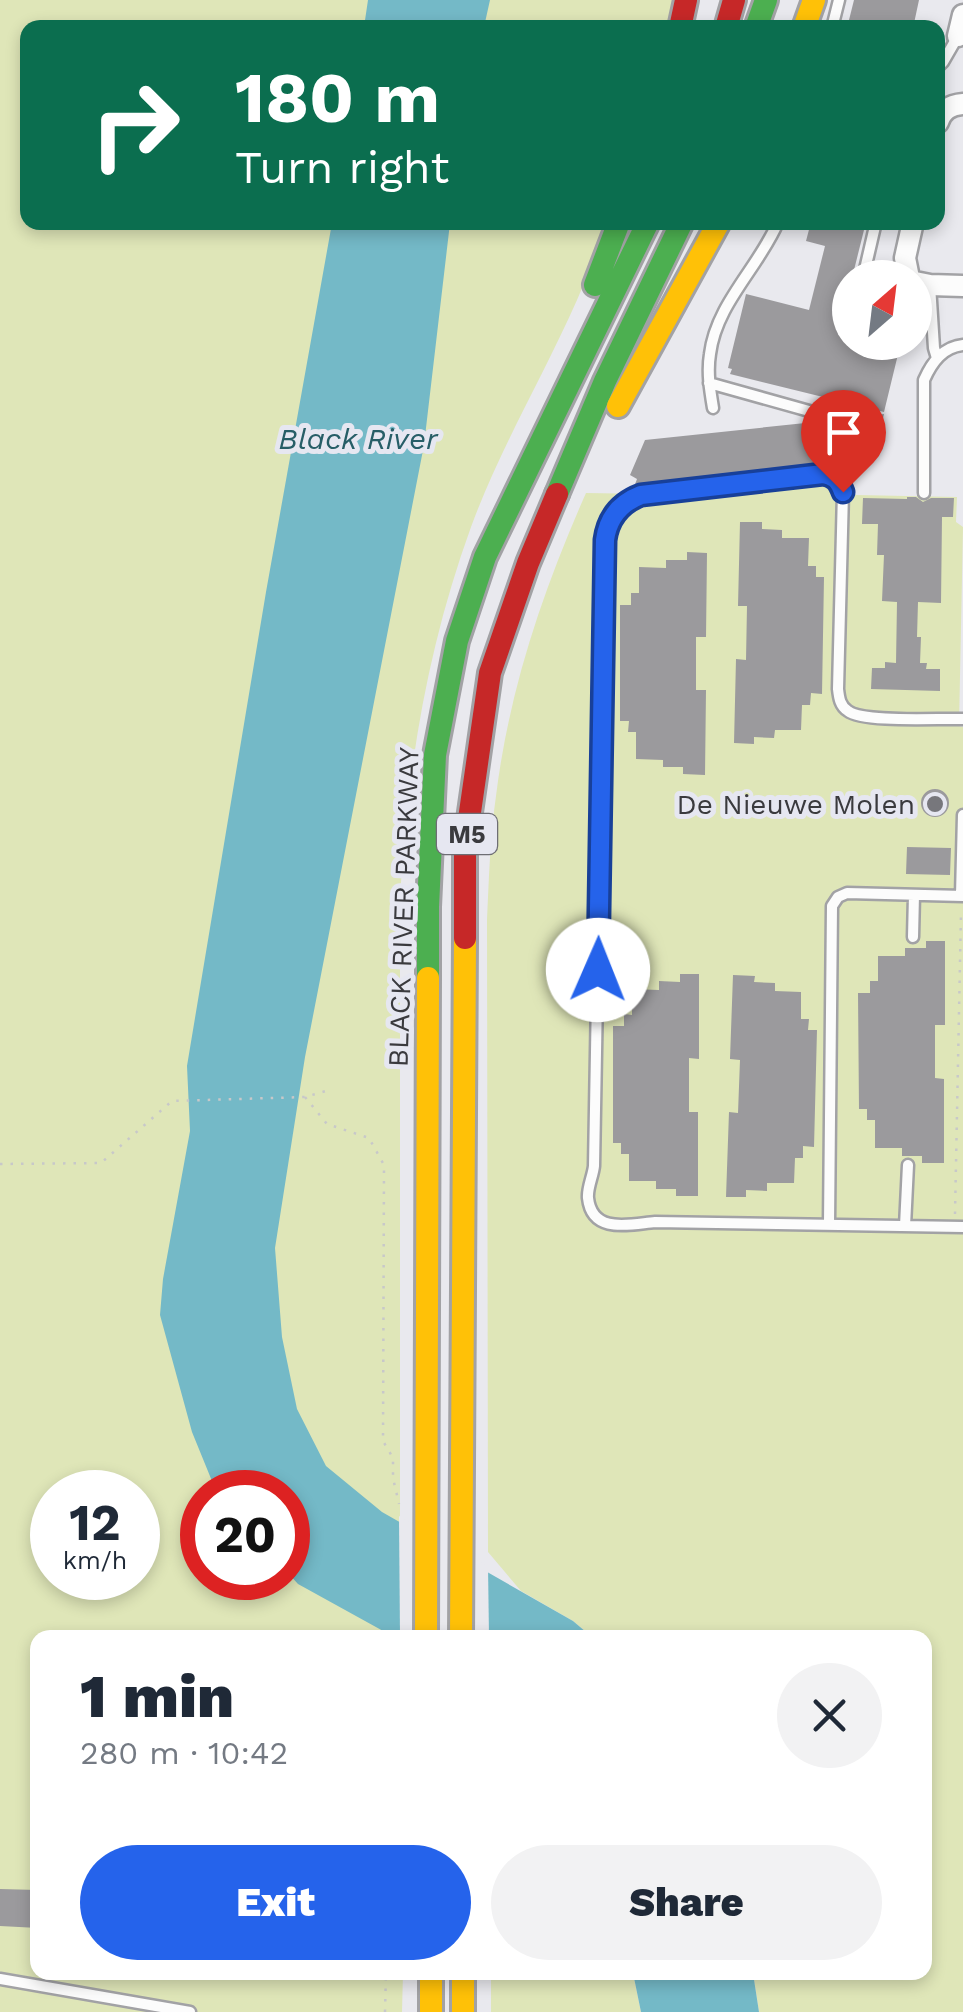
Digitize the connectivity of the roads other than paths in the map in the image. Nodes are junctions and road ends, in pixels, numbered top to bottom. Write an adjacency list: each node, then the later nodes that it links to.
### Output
1 (960, 26): 2 (lane)
2 (945, 58)
3 (615, 230): 22 (highway)
4 (644, 230): 22 (highway, BLACK RIVER PARKWAY / M5)
5 (678, 230): 20 (highway, M5)
6 (714, 230): 20 (highway)
7 (773, 230): 17 (lane)
8 (874, 230): 10 (lane)
9 (911, 230): 11 (street)
10 (867, 260)
11 (906, 260)
12 (932, 283): 13 (street)
13 (963, 286)
14 (932, 340): 16 (lane)
15 (963, 345): 16 (lane)
16 (937, 358): 21 (lane)
17 (709, 383): 18 (lane); 19 (lane)
18 (713, 408)
19 (826, 416)
20 (568, 466): 33 (highway, M5)
21 (924, 493)
22 (484, 557): 32 (highway, BLACK RIVER PARKWAY / M5)
23 (963, 719): 29 (lane)
24 (963, 814): 26 (lane)
25 (914, 895): 26 (lane); 27 (lane); 29 (lane)
26 (962, 896)
27 (914, 937)
28 (908, 1165): 30 (lane)
29 (829, 1224): 30 (lane)
30 (905, 1226): 31 (lane)
31 (959, 1226)
32 (426, 1630)
33 (462, 1630)
34 (0, 1979): 37 (lane)
35 (431, 1980): 38 (highway)
36 (463, 1980): 39 (highway)
37 (190, 2012)
38 (431, 2012)
39 (464, 2012)

